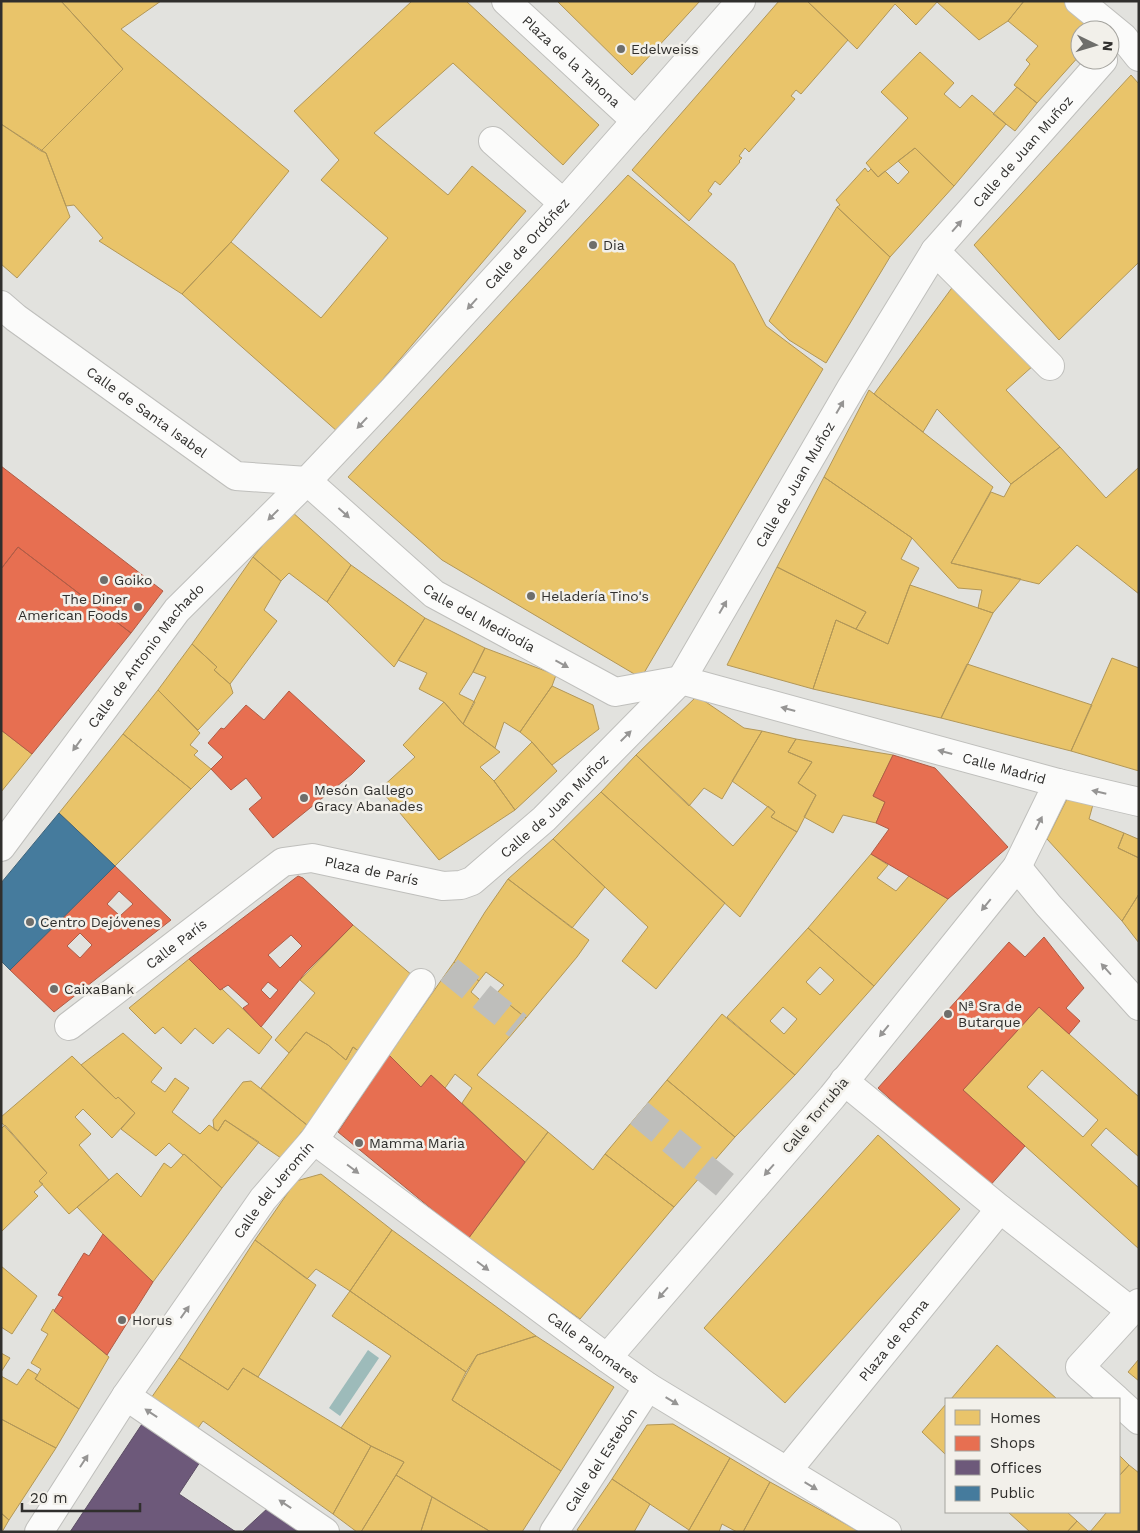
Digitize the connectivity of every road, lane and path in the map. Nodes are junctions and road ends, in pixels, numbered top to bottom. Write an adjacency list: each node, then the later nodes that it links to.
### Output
1 (506, 1): 6 (street, Plaza de la Tahona)
2 (741, 1): 6 (street, Calle de Ordóñez)
3 (1079, 1): 4 (street)
4 (1128, 42)
5 (1094, 70): 9 (street, Calle de Juan Muñoz, one-way to 5)
6 (636, 121): 8 (street, Calle de Ordóñez)
7 (493, 141): 8 (street)
8 (564, 203): 12 (street, Calle de Ordóñez, one-way to 12)
9 (935, 251): 11 (street); 13 (street, Calle de Juan Muñoz, one-way to 9)
10 (1, 305): 12 (street, Calle de Santa Isabel)
11 (1050, 366)
12 (307, 480): 13 (street, Calle del Mediodía, one-way to 13); 16 (street, Calle de Antonio Machado, one-way to 16)
13 (681, 680): 14 (street, Calle Madrid, one-way to 13); 19 (street, Calle de Juan Muñoz, one-way to 13)
14 (1058, 783): 15 (street, one-way to 14); 18 (street, Calle Madrid, one-way to 14)
15 (1139, 802)
16 (1, 847)
17 (283, 862): 19 (street, Plaza de París); 22 (street, Calle París)
18 (1017, 867): 21 (street, one-way to 18); 23 (street, Calle Torrubia, one-way to 23)
19 (461, 885)
20 (421, 983): 24 (street, Calle del Jeromín)
21 (1139, 1006)
22 (69, 1026)
23 (844, 1080): 25 (street); 27 (street, Calle Torrubia, one-way to 27)
24 (314, 1140): 27 (street, Calle Palomares, one-way to 27); 29 (street, Calle del Jeromín, one-way to 24)
25 (1000, 1208): 26 (street); 33 (street, Plaza de Roma)
26 (1135, 1307): 30 (street)
27 (606, 1358): 28 (street, Calle Palomares)
28 (648, 1387): 33 (street, Calle Palomares, one-way to 33); 36 (street, Calle del Estebón)
29 (126, 1396): 34 (street, Calle del Jeromín, one-way to 29); 35 (street, one-way to 29)
30 (1115, 1398)
31 (1120, 1403): 32 (street)
32 (1139, 1420)
33 (787, 1471): 37 (street, Calle Palomares, one-way to 37)
34 (39, 1532)
35 (325, 1532)
36 (554, 1532)
37 (887, 1532)

